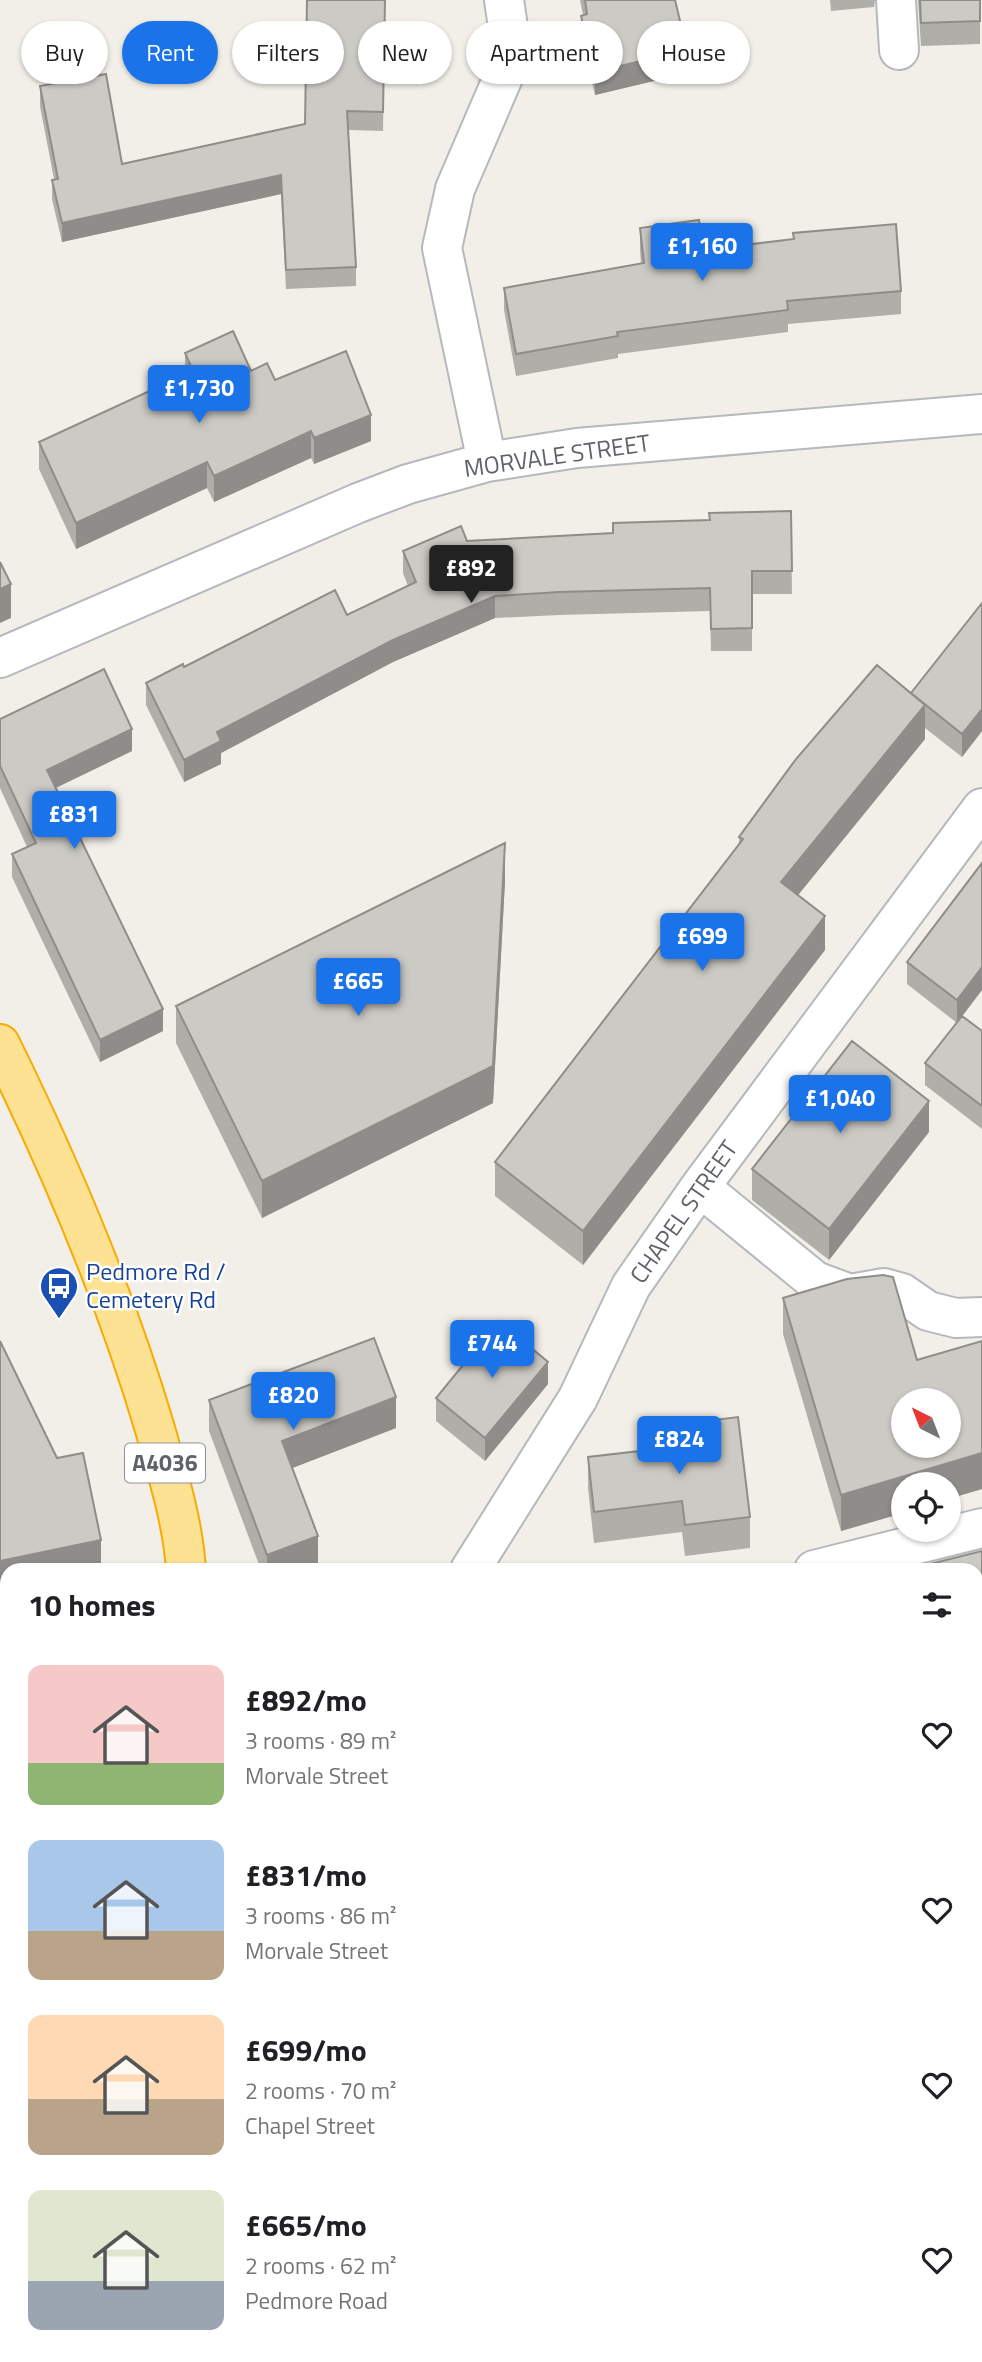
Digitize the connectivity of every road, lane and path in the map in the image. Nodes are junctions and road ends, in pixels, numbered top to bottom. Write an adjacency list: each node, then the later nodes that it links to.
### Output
1 (504, 0): 5 (street)
2 (896, 0): 3 (street)
3 (898, 50)
4 (982, 414): 5 (street, MORVALE STREET)
5 (487, 462): 6 (street, MORVALE STREET)
6 (0, 658)
7 (982, 808): 9 (street, CHAPEL STREET)
8 (0, 1044): 12 (highway, A4036)
9 (700, 1187): 10 (street); 13 (street, CHAPEL STREET)
10 (982, 1317)
11 (982, 1528): 14 (street)
12 (185, 1563)
13 (474, 1563)
14 (842, 1563)

